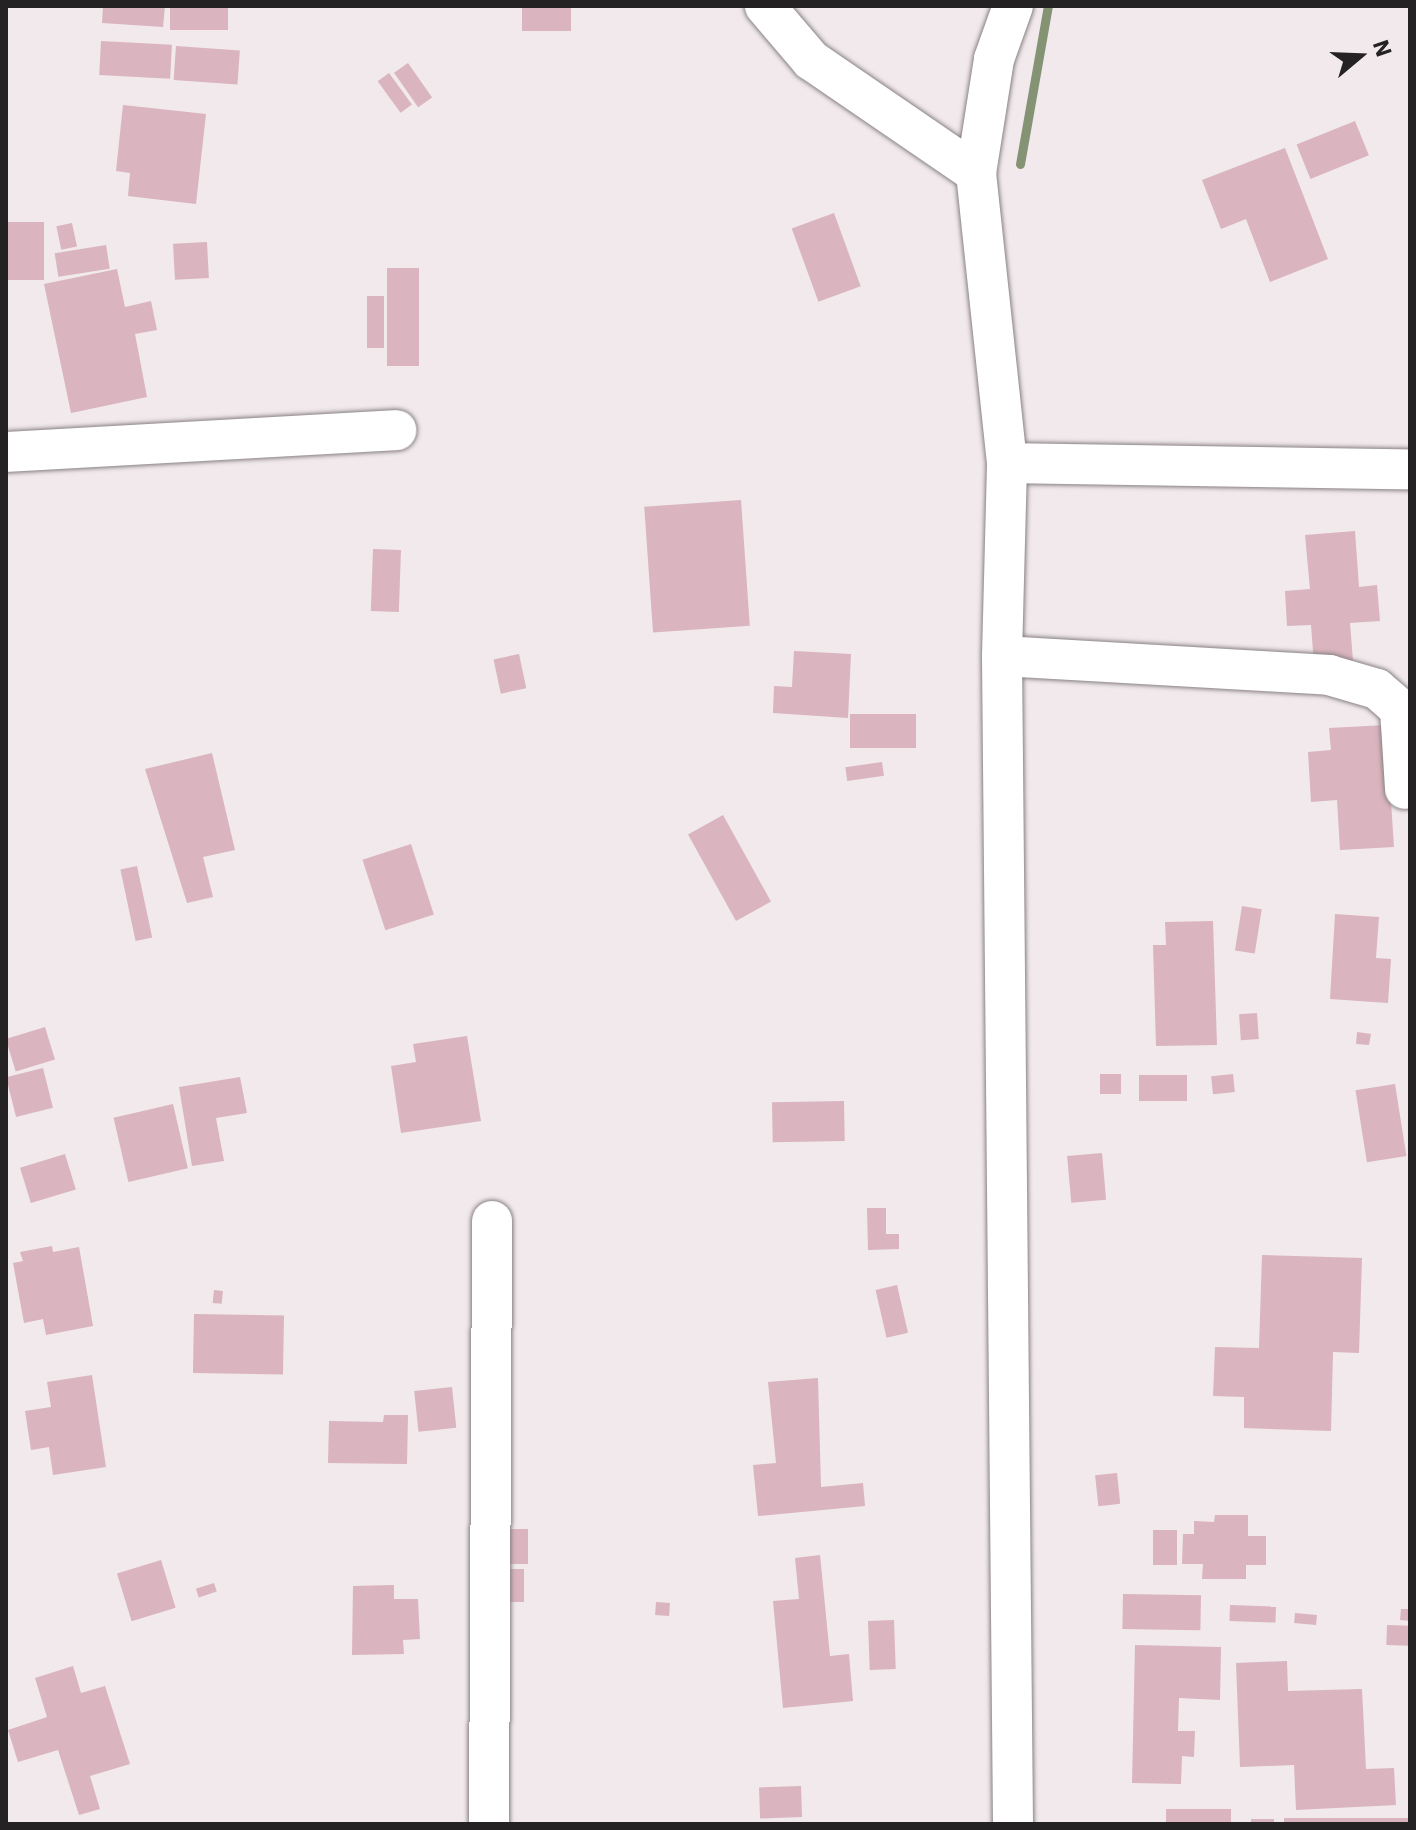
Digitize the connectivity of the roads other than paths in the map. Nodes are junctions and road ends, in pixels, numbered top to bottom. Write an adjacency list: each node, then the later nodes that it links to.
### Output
1 (765, 6): 3 (street)
2 (1013, 6): 3 (street)
3 (976, 173): 6 (street)
4 (396, 430): 5 (street)
5 (6, 452)
6 (1007, 463): 7 (street); 8 (street)
7 (1410, 469)
8 (1002, 656): 9 (street); 12 (street)
9 (1405, 789)
10 (492, 1221): 11 (street)
11 (489, 1824)
12 (1013, 1824)

